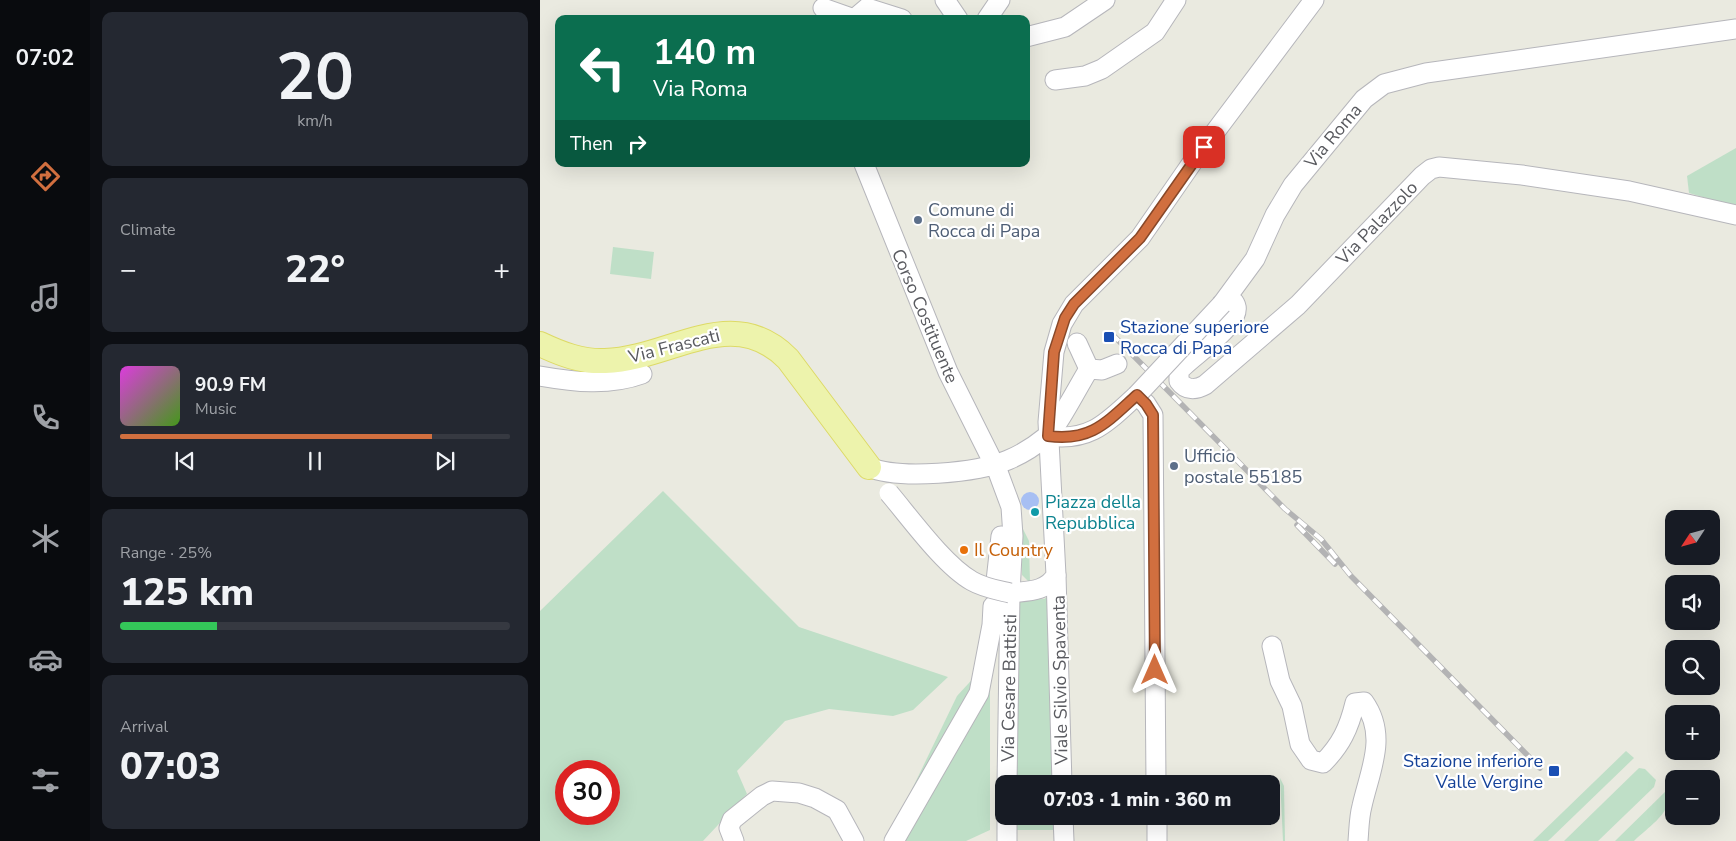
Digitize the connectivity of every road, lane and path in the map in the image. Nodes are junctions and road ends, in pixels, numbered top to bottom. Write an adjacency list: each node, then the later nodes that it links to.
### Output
1 (945, 0): 10 (street)
2 (1000, 0): 11 (street)
3 (1105, 0): 13 (street)
4 (1176, 0): 14 (street)
5 (1314, 0): 25 (street)
6 (823, 9): 7 (street)
7 (842, 15)
8 (858, 15): 9 (street)
9 (889, 15)
10 (955, 15)
11 (990, 15)
12 (1736, 29): 17 (street, Via Roma)
13 (1035, 35)
14 (1055, 80)
15 (865, 167): 26 (street, Corso Costituente)
16 (1736, 215): 17 (street, Via Palazzolo)
17 (1222, 304): 24 (street, Via Roma, bridge)
18 (1077, 343): 21 (street)
19 (540, 344): 27 (main road, Via Frascati)
20 (1117, 364): 21 (street)
21 (1089, 369): 25 (street)
22 (642, 374): 23 (street)
23 (540, 376)
24 (1137, 395): 25 (street, Via Roma); 34 (street)
25 (1048, 436): 26 (street); 28 (street)
26 (994, 464): 27 (street); 29 (street)
27 (869, 467): 29 (street, bridge)
28 (1056, 576): 29 (street); 33 (street, Viale Silvio Spaventa)
29 (1003, 587): 32 (street, Via Cesare Battisti)
30 (993, 606): 40 (street)
31 (1272, 646): 44 (street)
32 (1008, 775)
33 (1062, 775)
34 (1156, 775)
35 (1007, 825): 41 (street)
36 (1063, 825): 42 (street)
37 (1157, 825): 43 (street)
38 (734, 841): 39 (street)
39 (854, 841)
40 (894, 841)
41 (1007, 841)
42 (1064, 841)
43 (1157, 841)
44 (1358, 841)

